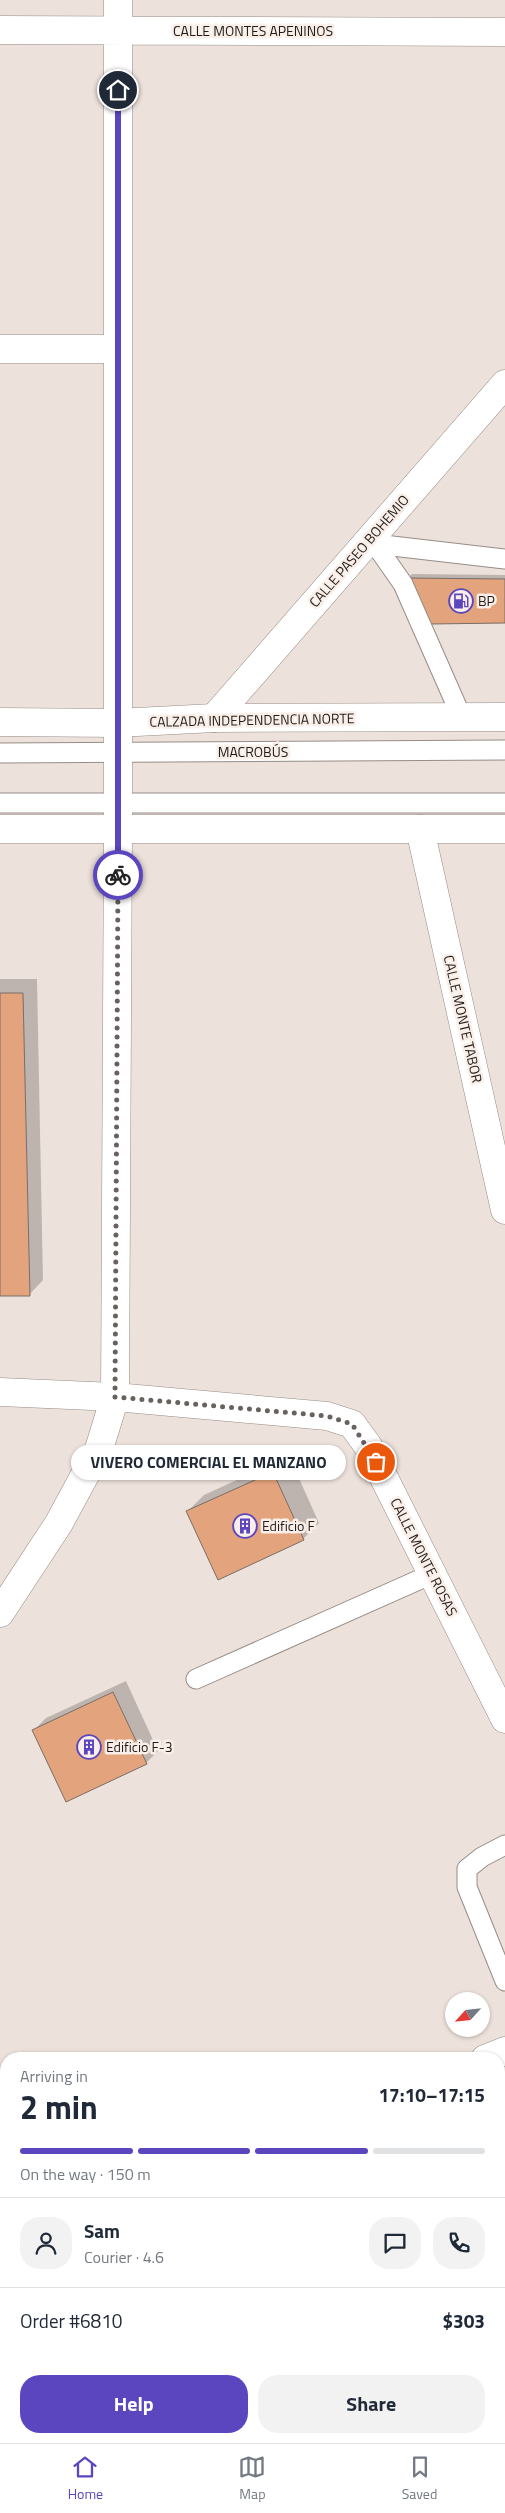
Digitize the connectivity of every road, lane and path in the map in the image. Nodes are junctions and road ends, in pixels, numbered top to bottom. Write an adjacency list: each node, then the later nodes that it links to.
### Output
1 (118, 0): 3 (street)
2 (0, 30): 3 (street, CALLE MONTES APENINOS)
3 (118, 30): 4 (street, CALLE MONTES APENINOS); 5 (street)
4 (505, 32)
5 (117, 349): 6 (street); 14 (street)
6 (0, 350)
7 (505, 384): 8 (street, CALLE PASEO BOHEMIO)
8 (372, 542): 9 (lane); 10 (street, CALLE PASEO BOHEMIO); 11 (lane)
9 (505, 560)
10 (214, 718): 11 (street, CALZADA INDEPENDENCIA NORTE); 14 (street, CALZADA INDEPENDENCIA NORTE)
11 (462, 718): 12 (street, CALZADA INDEPENDENCIA NORTE)
12 (505, 718)
13 (0, 722): 14 (street, CALZADA INDEPENDENCIA NORTE)
14 (117, 723): 17 (street)
15 (505, 750): 17 (lane, MACROBÚS)
16 (0, 753): 17 (lane, MACROBÚS)
17 (117, 753): 20 (street)
18 (0, 803): 20 (lane)
19 (505, 803): 20 (lane)
20 (118, 816): 21 (street); 22 (street); 27 (street)
21 (0, 829)
22 (420, 829): 23 (street); 24 (street, CALLE MONTE TABOR)
23 (505, 829)
24 (497, 1141): 25 (street, CALLE MONTE TABOR)
25 (505, 1210)
26 (0, 1392): 27 (street, CALLE MONTE ROSAS)
27 (115, 1397): 28 (street, CALLE MONTE ROSAS); 29 (street)
28 (432, 1574): 30 (lane); 31 (street, CALLE MONTE ROSAS)
29 (0, 1613)
30 (196, 1679)
31 (505, 1719)
32 (505, 1845): 33 (lane)
33 (505, 1981)

